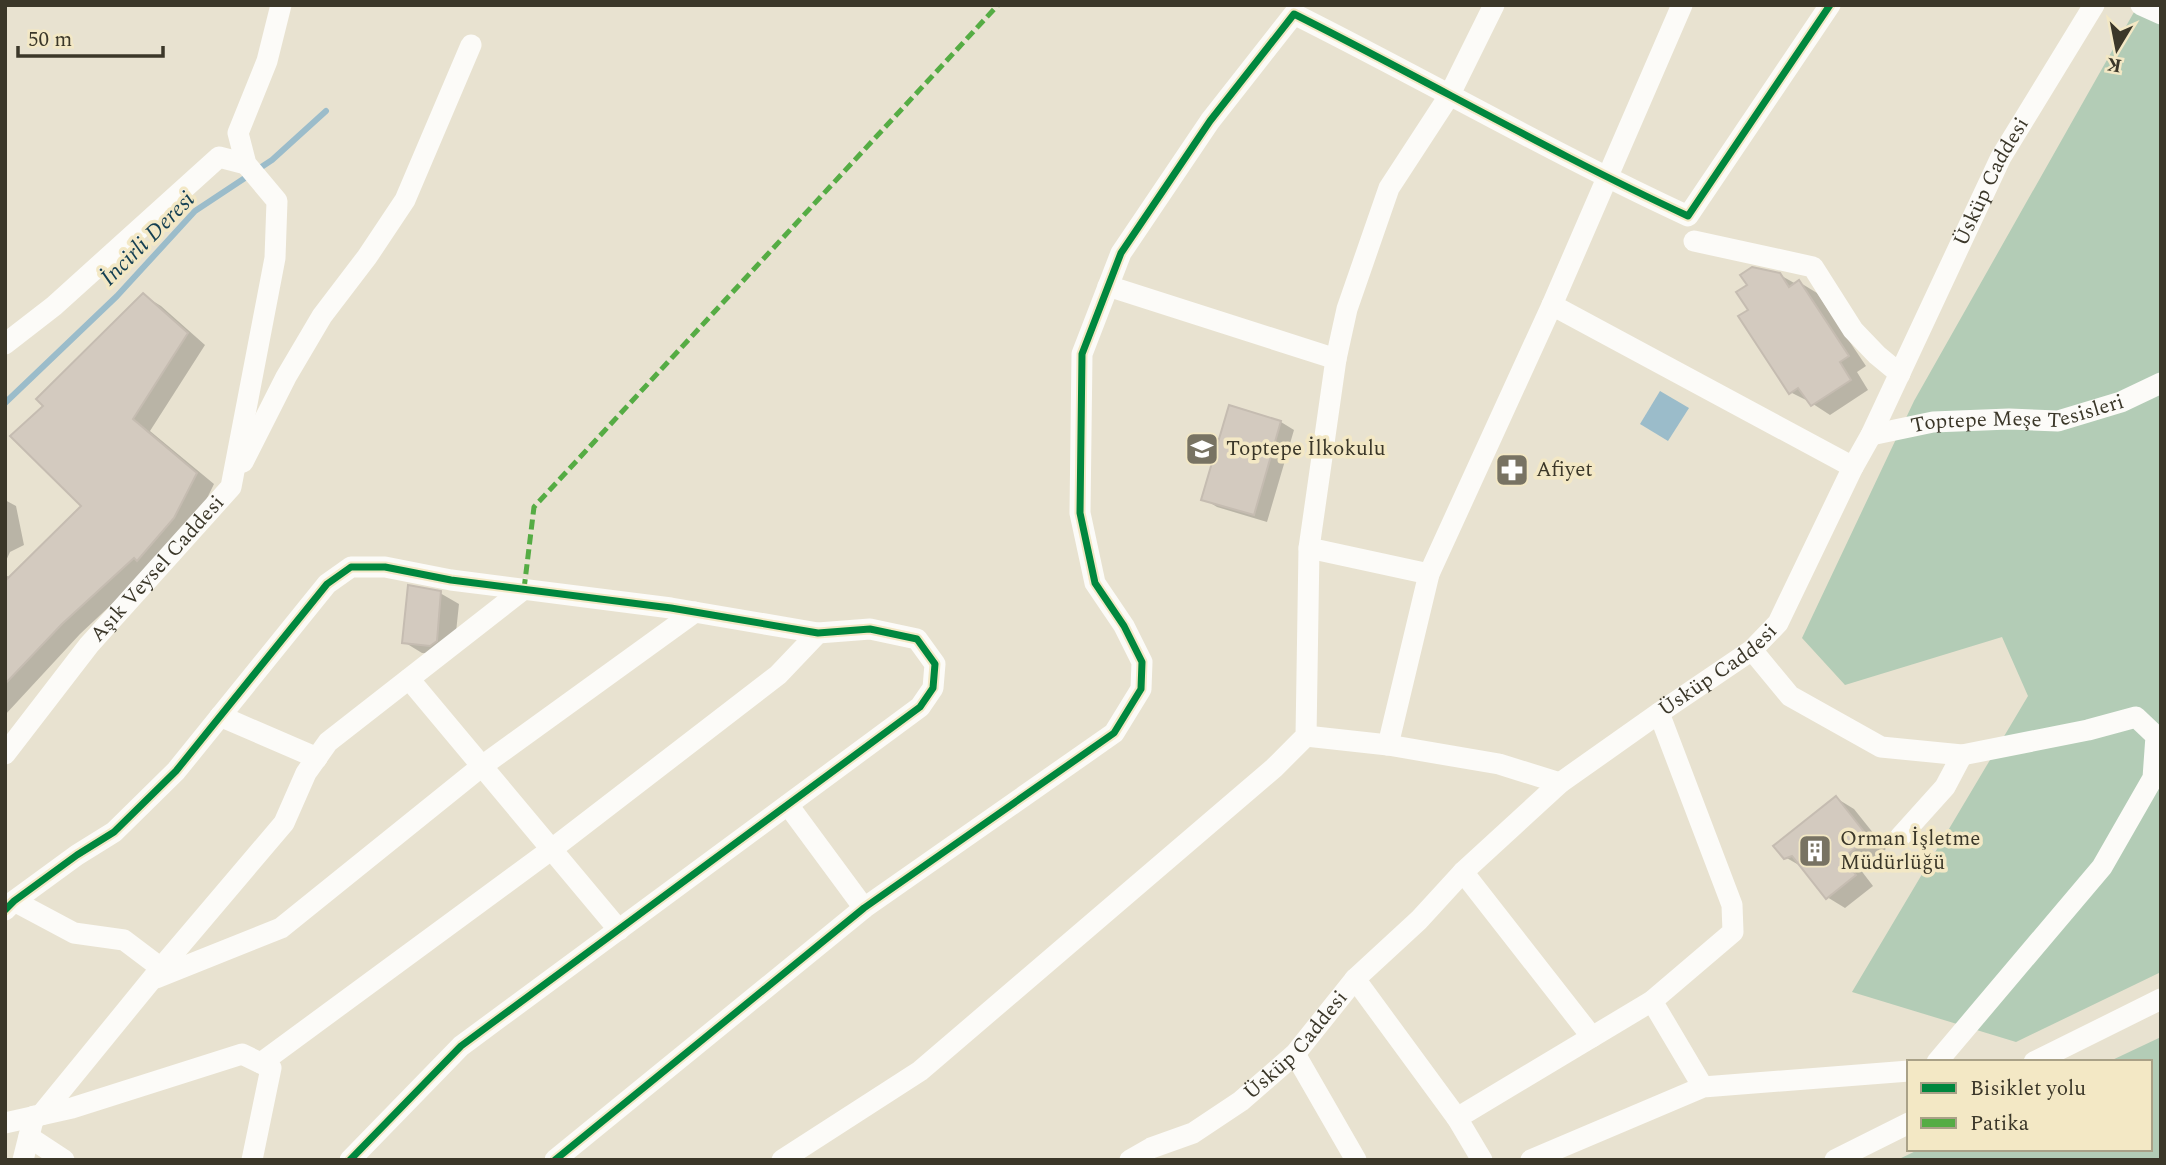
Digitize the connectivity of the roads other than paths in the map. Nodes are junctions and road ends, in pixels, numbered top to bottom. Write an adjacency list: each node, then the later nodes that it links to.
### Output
1 (281, 5): 11 (street)
2 (1494, 5): 10 (street)
3 (1682, 5): 12 (street)
4 (1830, 5): 12 (street)
5 (2094, 5): 18 (street, Üsküp Caddesi)
6 (2141, 5): 8 (street)
7 (1297, 10): 10 (street); 14 (street)
8 (2161, 14)
9 (471, 45): 22 (street)
10 (1449, 96): 12 (street); 17 (street)
11 (246, 164): 16 (street); 22 (street, Aşık Veysel Caddesi)
12 (1608, 179): 15 (street)
13 (1694, 241): 18 (street)
14 (1108, 286): 17 (street); 44 (street)
15 (1552, 305): 21 (street); 24 (street)
16 (5, 344)
17 (1336, 359): 23 (street)
18 (1900, 374): 20 (street, Üsküp Caddesi)
19 (2161, 383): 20 (street, Toptepe Meşe Tesisleri)
20 (1871, 435): 21 (street, Üsküp Caddesi)
21 (1853, 467): 28 (street, Üsküp Caddesi)
22 (231, 487): 34 (street, Aşık Veysel Caddesi)
23 (1309, 548): 24 (street); 32 (street)
24 (1429, 574): 33 (street)
25 (524, 589): 26 (street); 29 (street); 31 (street)
26 (695, 612): 27 (street); 37 (street)
27 (818, 633): 39 (street); 41 (street)
28 (1752, 650): 30 (street, Üsküp Caddesi); 35 (street)
29 (409, 679): 36 (street); 37 (street)
30 (1658, 713): 38 (street, Üsküp Caddesi); 49 (street)
31 (220, 716): 36 (street); 43 (street)
32 (1306, 736): 33 (street); 66 (street)
33 (1388, 745): 38 (street)
34 (5, 754)
35 (1962, 755): 40 (street); 52 (street)
36 (317, 758): 46 (street)
37 (482, 766): 41 (street); 46 (street)
38 (1560, 783): 42 (street, Üsküp Caddesi)
39 (788, 805): 44 (street); 45 (street)
40 (1900, 837)
41 (552, 849): 45 (street); 54 (street)
42 (1464, 872): 47 (street, Üsküp Caddesi); 50 (street)
43 (10, 905): 46 (street)
44 (864, 908): 65 (street)
45 (619, 930): 64 (street)
46 (157, 974): 59 (street)
47 (1355, 979): 51 (street, Üsküp Caddesi); 57 (street)
48 (2161, 999): 53 (street)
49 (1652, 1000): 50 (street); 56 (street)
50 (1591, 1037): 57 (street)
51 (1295, 1054): 67 (street, Üsküp Caddesi); 68 (street)
52 (1939, 1060)
53 (2038, 1060)
54 (261, 1063): 59 (street); 63 (street)
55 (1907, 1071): 56 (street)
56 (1703, 1087): 70 (street)
57 (1457, 1118): 69 (street)
58 (5, 1122): 59 (street)
59 (35, 1123): 61 (street); 62 (street)
60 (1907, 1124): 71 (street)
61 (23, 1160)
62 (64, 1160)
63 (251, 1160)
64 (350, 1160)
65 (555, 1160)
66 (782, 1160)
67 (1130, 1160)
68 (1356, 1160)
69 (1482, 1160)
70 (1531, 1160)
71 (1835, 1160)

